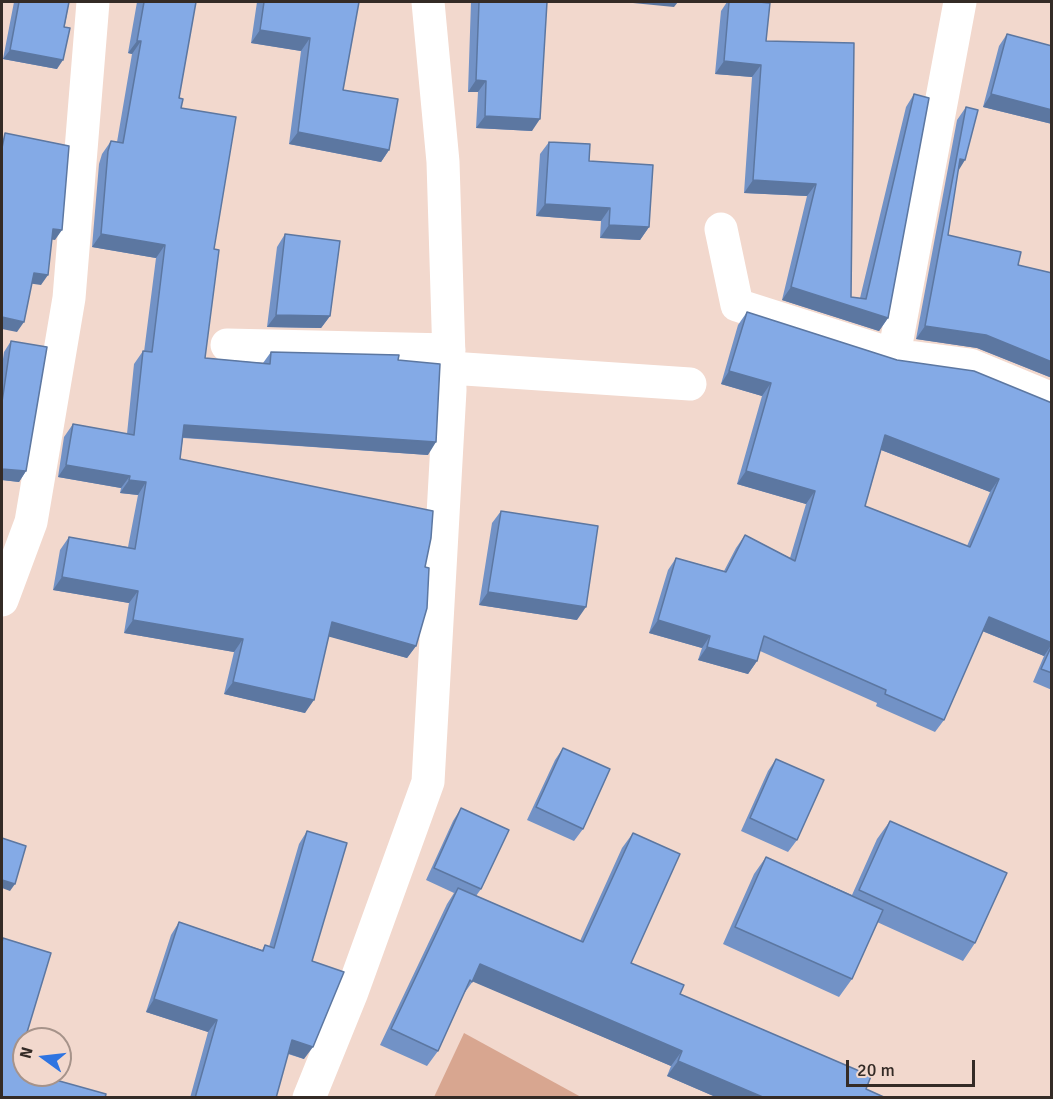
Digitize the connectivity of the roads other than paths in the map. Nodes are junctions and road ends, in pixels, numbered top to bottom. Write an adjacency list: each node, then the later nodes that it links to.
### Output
1 (93, 2): 10 (street)
2 (428, 2): 7 (street)
3 (960, 2): 6 (street)
4 (721, 229): 6 (street)
5 (227, 345): 7 (street)
6 (894, 355): 9 (street)
7 (449, 358): 8 (street); 11 (street)
8 (690, 384)
9 (1052, 399)
10 (2, 600)
11 (309, 1098)

